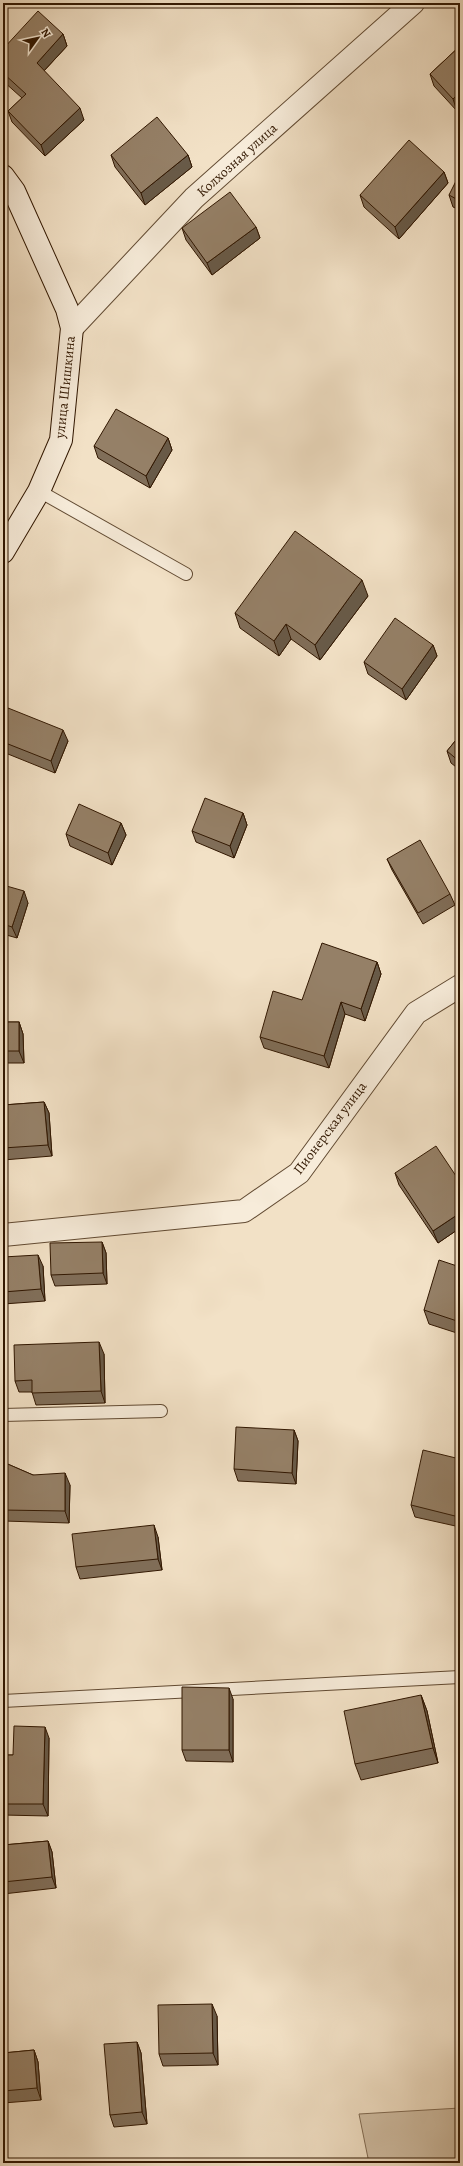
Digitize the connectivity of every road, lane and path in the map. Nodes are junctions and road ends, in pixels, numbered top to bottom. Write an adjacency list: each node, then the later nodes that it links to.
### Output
1 (413, 3): 3 (street, Колхозная улица)
2 (3, 176): 3 (street, улица Шишкина)
3 (72, 328): 4 (street, улица Шишкина)
4 (39, 491): 5 (street, улица Шишкина); 6 (lane)
5 (3, 552)
6 (186, 574)
7 (460, 986): 8 (street, Пионерская улица)
8 (3, 1235)
9 (160, 1411): 10 (lane)
10 (3, 1415)
11 (460, 1678): 12 (lane)
12 (3, 1701)

